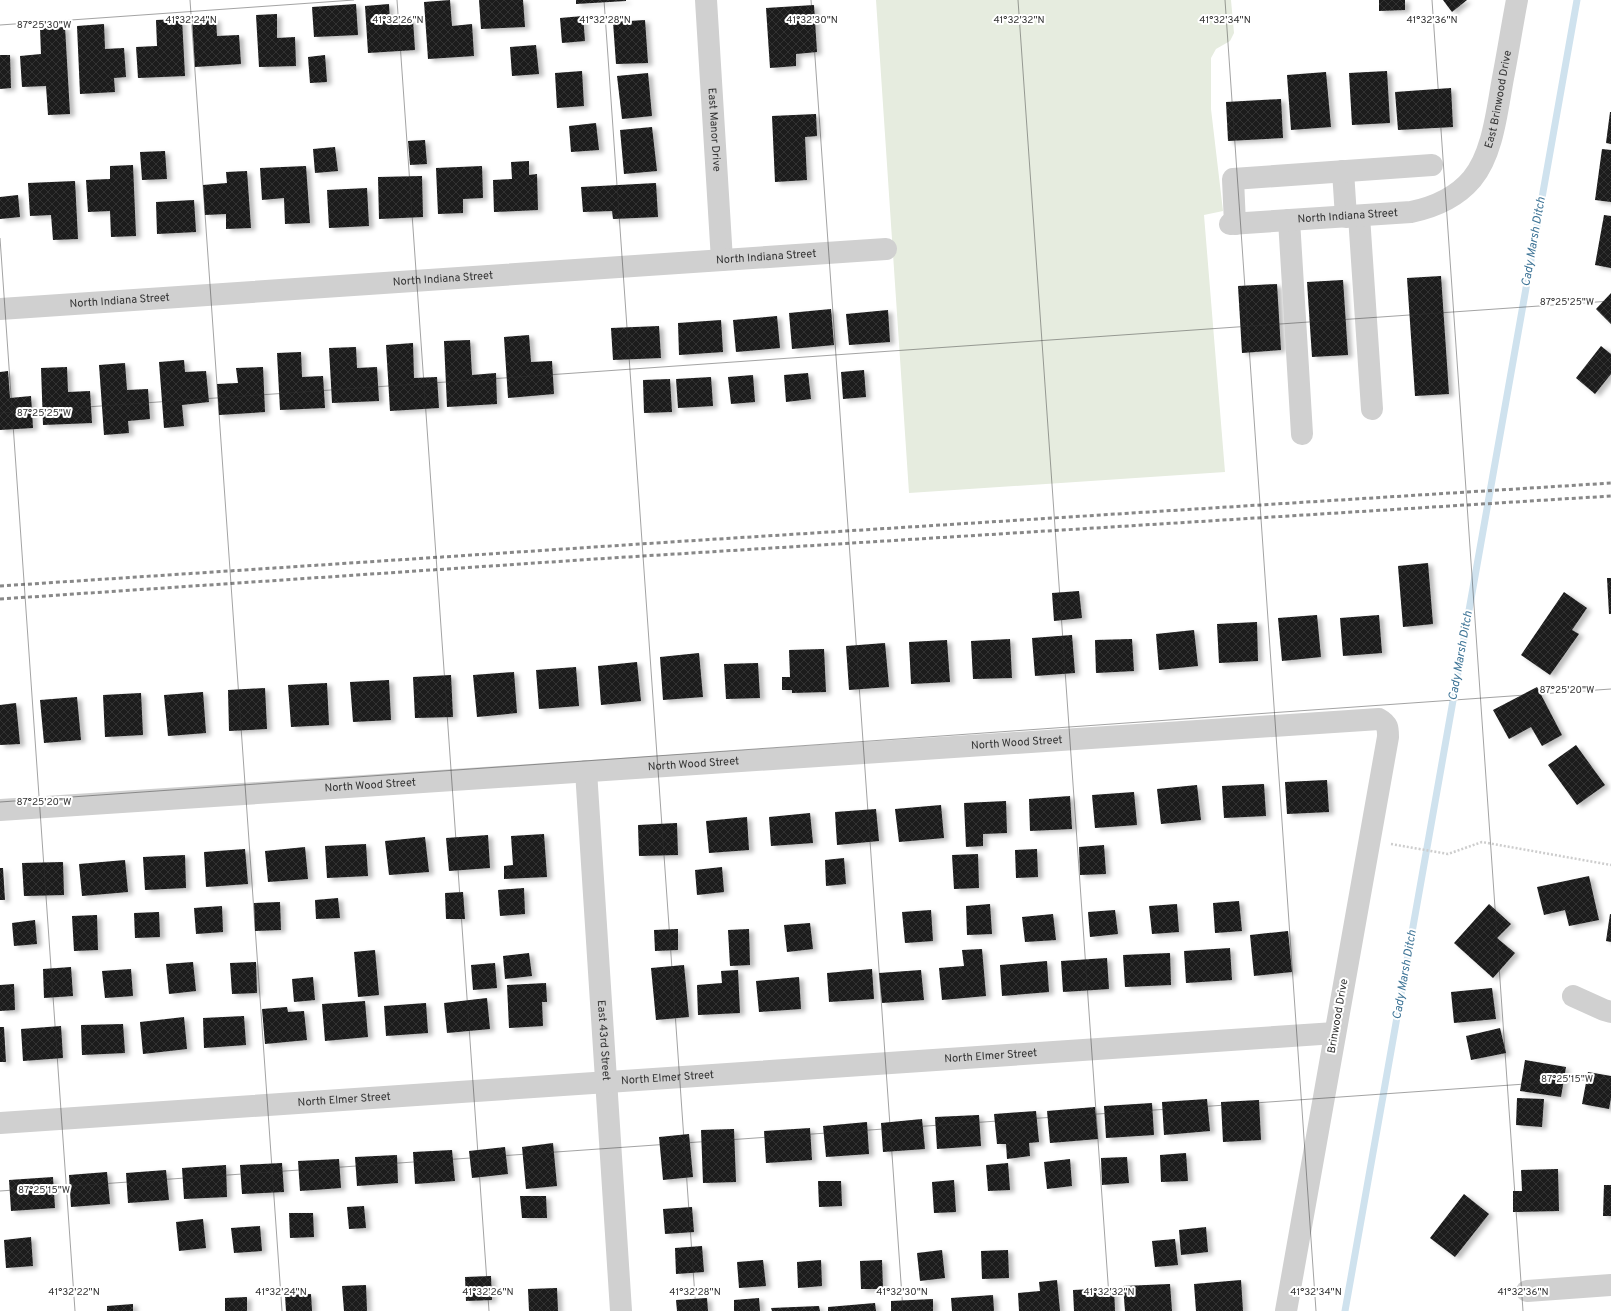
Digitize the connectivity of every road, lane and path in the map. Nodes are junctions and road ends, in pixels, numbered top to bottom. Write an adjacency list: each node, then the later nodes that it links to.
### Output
1 (706, 0): 9 (street, East Manor Drive)
2 (1517, 0): 5 (street, East Brinwood Drive)
3 (1432, 165): 4 (street)
4 (1343, 171): 6 (street); 7 (street, North Indiana Street)
5 (1460, 192): 6 (street, North Indiana Street)
6 (1353, 216): 7 (street, North Indiana Street); 11 (street)
7 (1289, 220): 12 (street)
8 (886, 249): 9 (street, North Indiana Street)
9 (722, 260): 10 (street, North Indiana Street)
10 (0, 309)
11 (1372, 410)
12 (1302, 434)
13 (1385, 722): 14 (street, North Wood Street); 20 (street, Brinwood Drive)
14 (586, 771): 15 (street, North Wood Street); 21 (street, East 43rd Street)
15 (0, 810)
16 (1411, 848): 17 (path)
17 (1611, 865)
18 (1573, 996): 19 (street)
19 (1611, 1012)
20 (1335, 1034): 21 (street, North Elmer Street); 26 (street, Brinwood Drive)
21 (607, 1083): 22 (street, North Elmer Street); 25 (street, East 43rd Street)
22 (0, 1123)
23 (1611, 1285): 24 (street)
24 (1527, 1291)
25 (621, 1311)
26 (1286, 1311)

